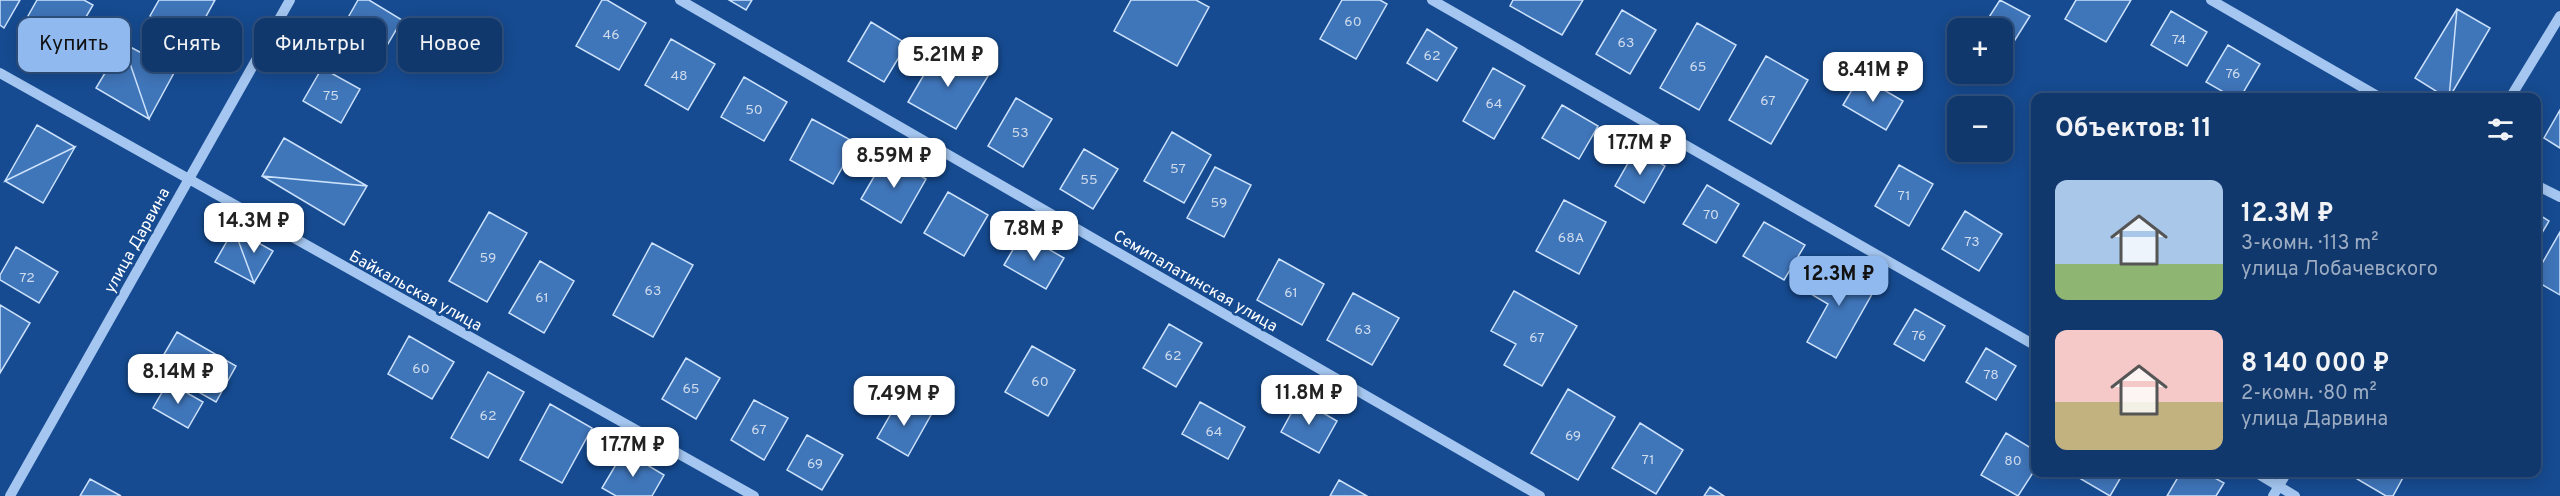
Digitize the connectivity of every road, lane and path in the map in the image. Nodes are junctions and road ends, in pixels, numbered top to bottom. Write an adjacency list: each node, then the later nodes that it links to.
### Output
1 (290, 0): 9 (street, улица Дарвина)
2 (680, 0): 18 (street, Семипалатинская улица)
3 (1432, 0): 12 (street)
4 (2211, 0): 7 (street)
5 (2560, 16): 8 (street)
6 (0, 73): 9 (street, Байкальская улица)
7 (2372, 93)
8 (2513, 93)
9 (187, 179): 16 (street, улица Дарвина); 17 (street, Байкальская улица)
10 (2541, 188): 11 (street)
11 (2560, 198)
12 (2031, 343)
13 (2261, 477): 15 (street)
14 (2284, 477): 15 (street)
15 (2276, 491): 19 (street)
16 (10, 496)
17 (754, 496)
18 (1540, 496)
19 (2295, 496)

